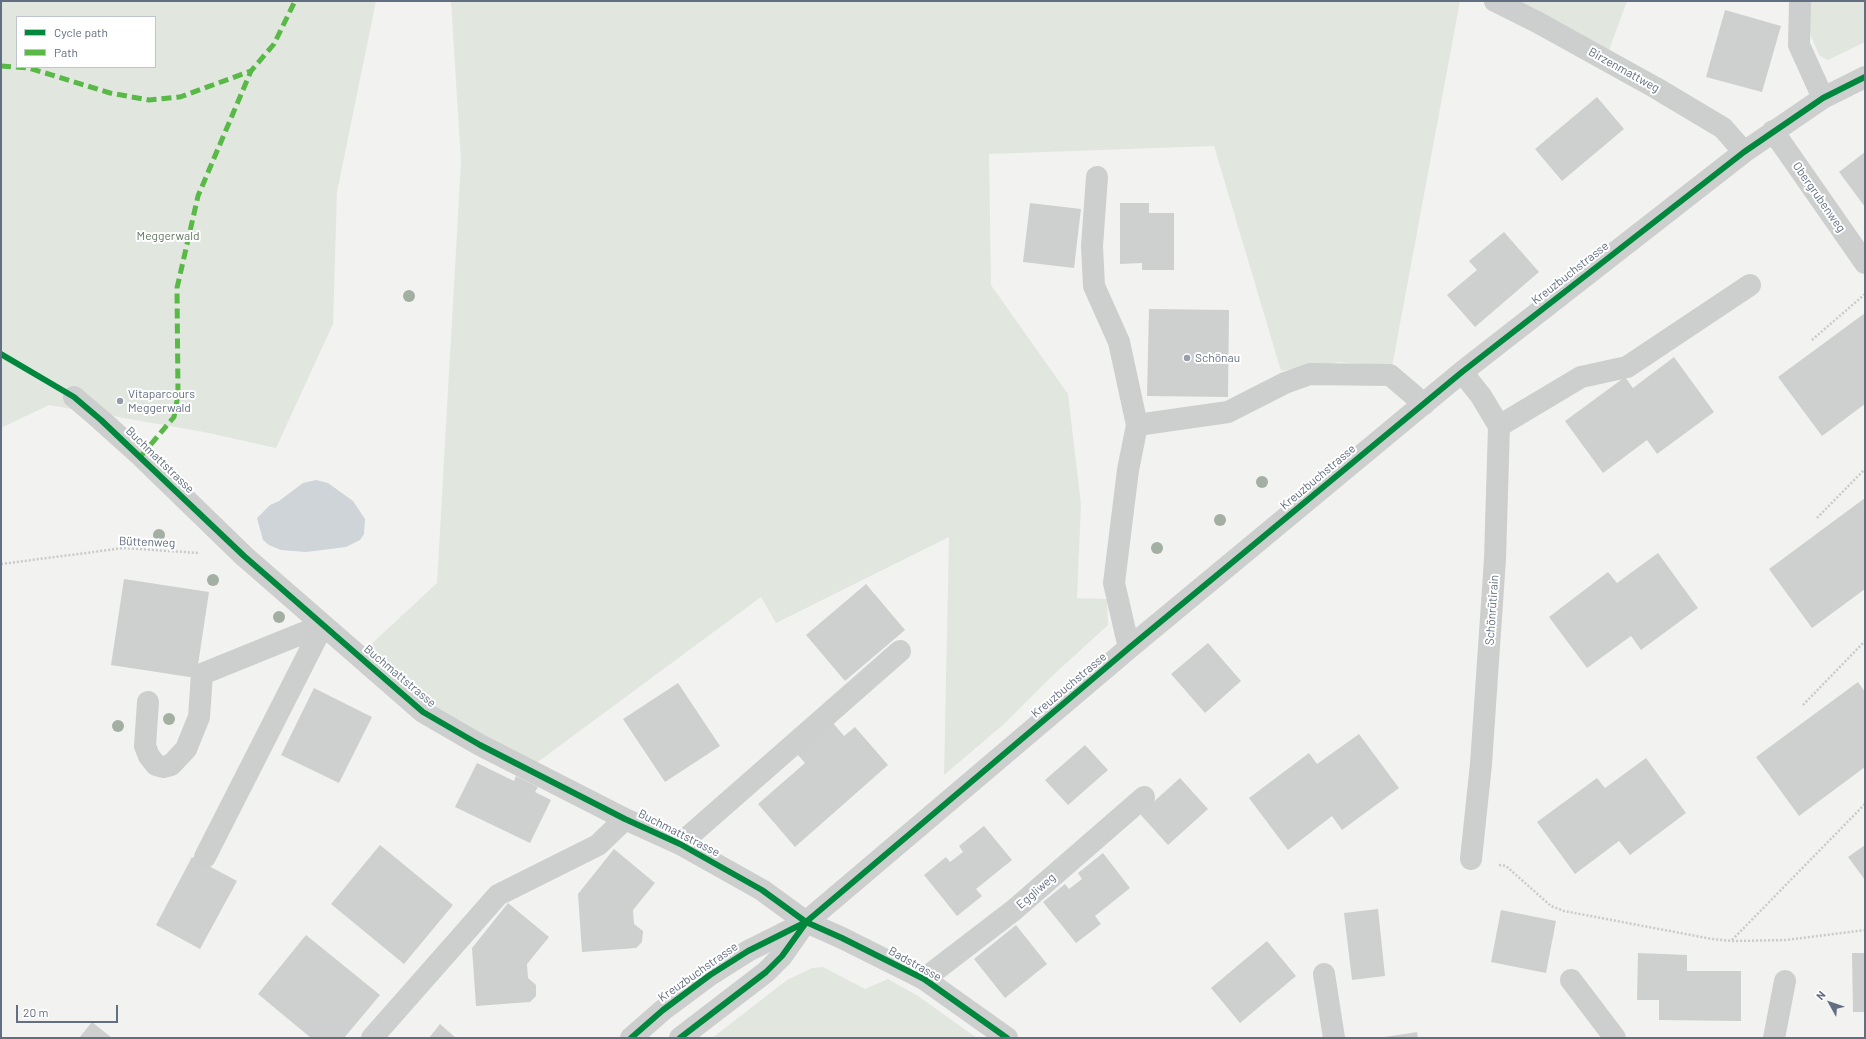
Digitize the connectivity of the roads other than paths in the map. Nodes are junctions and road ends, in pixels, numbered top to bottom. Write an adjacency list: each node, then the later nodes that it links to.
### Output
1 (1495, 1): 6 (street, Birzenmattweg)
2 (1800, 1): 4 (street)
3 (1865, 77): 4 (street, Kreuzbuchstrasse)
4 (1823, 98): 5 (street, Kreuzbuchstrasse)
5 (1773, 131): 6 (street, Kreuzbuchstrasse); 8 (street, Obergrubenweg)
6 (1744, 152): 10 (street, Kreuzbuchstrasse)
7 (1097, 177): 13 (street)
8 (1865, 263)
9 (1750, 285): 14 (street)
10 (1462, 372): 12 (street, Kreuzbuchstrasse); 14 (street)
11 (74, 397): 15 (street, Buchmattstrasse)
12 (1424, 404): 13 (street); 16 (street, Kreuzbuchstrasse)
13 (1137, 425): 16 (street)
14 (1499, 426): 23 (street, Schönrütirain)
15 (323, 625): 18 (street); 20 (street, Buchmattstrasse); 22 (street)
16 (1129, 648): 24 (street, Kreuzbuchstrasse)
17 (900, 651): 21 (street)
18 (148, 702)
19 (1144, 797): 26 (street, Eggliweg)
20 (625, 819): 21 (street, Buchmattstrasse); 29 (street)
21 (680, 844): 24 (street, Buchmattstrasse)
22 (205, 857)
23 (1471, 859)
24 (806, 922): 26 (street, Badstrasse); 30 (street, Kreuzbuchstrasse); 31 (street, Kreuzbuchstrasse)
25 (1324, 974): 33 (street)
26 (924, 979): 32 (street, Badstrasse)
27 (1571, 980): 34 (street)
28 (1785, 981): 35 (street)
29 (372, 1038)
30 (631, 1038)
31 (680, 1038)
32 (1007, 1038)
33 (1334, 1038)
34 (1615, 1038)
35 (1774, 1038)

